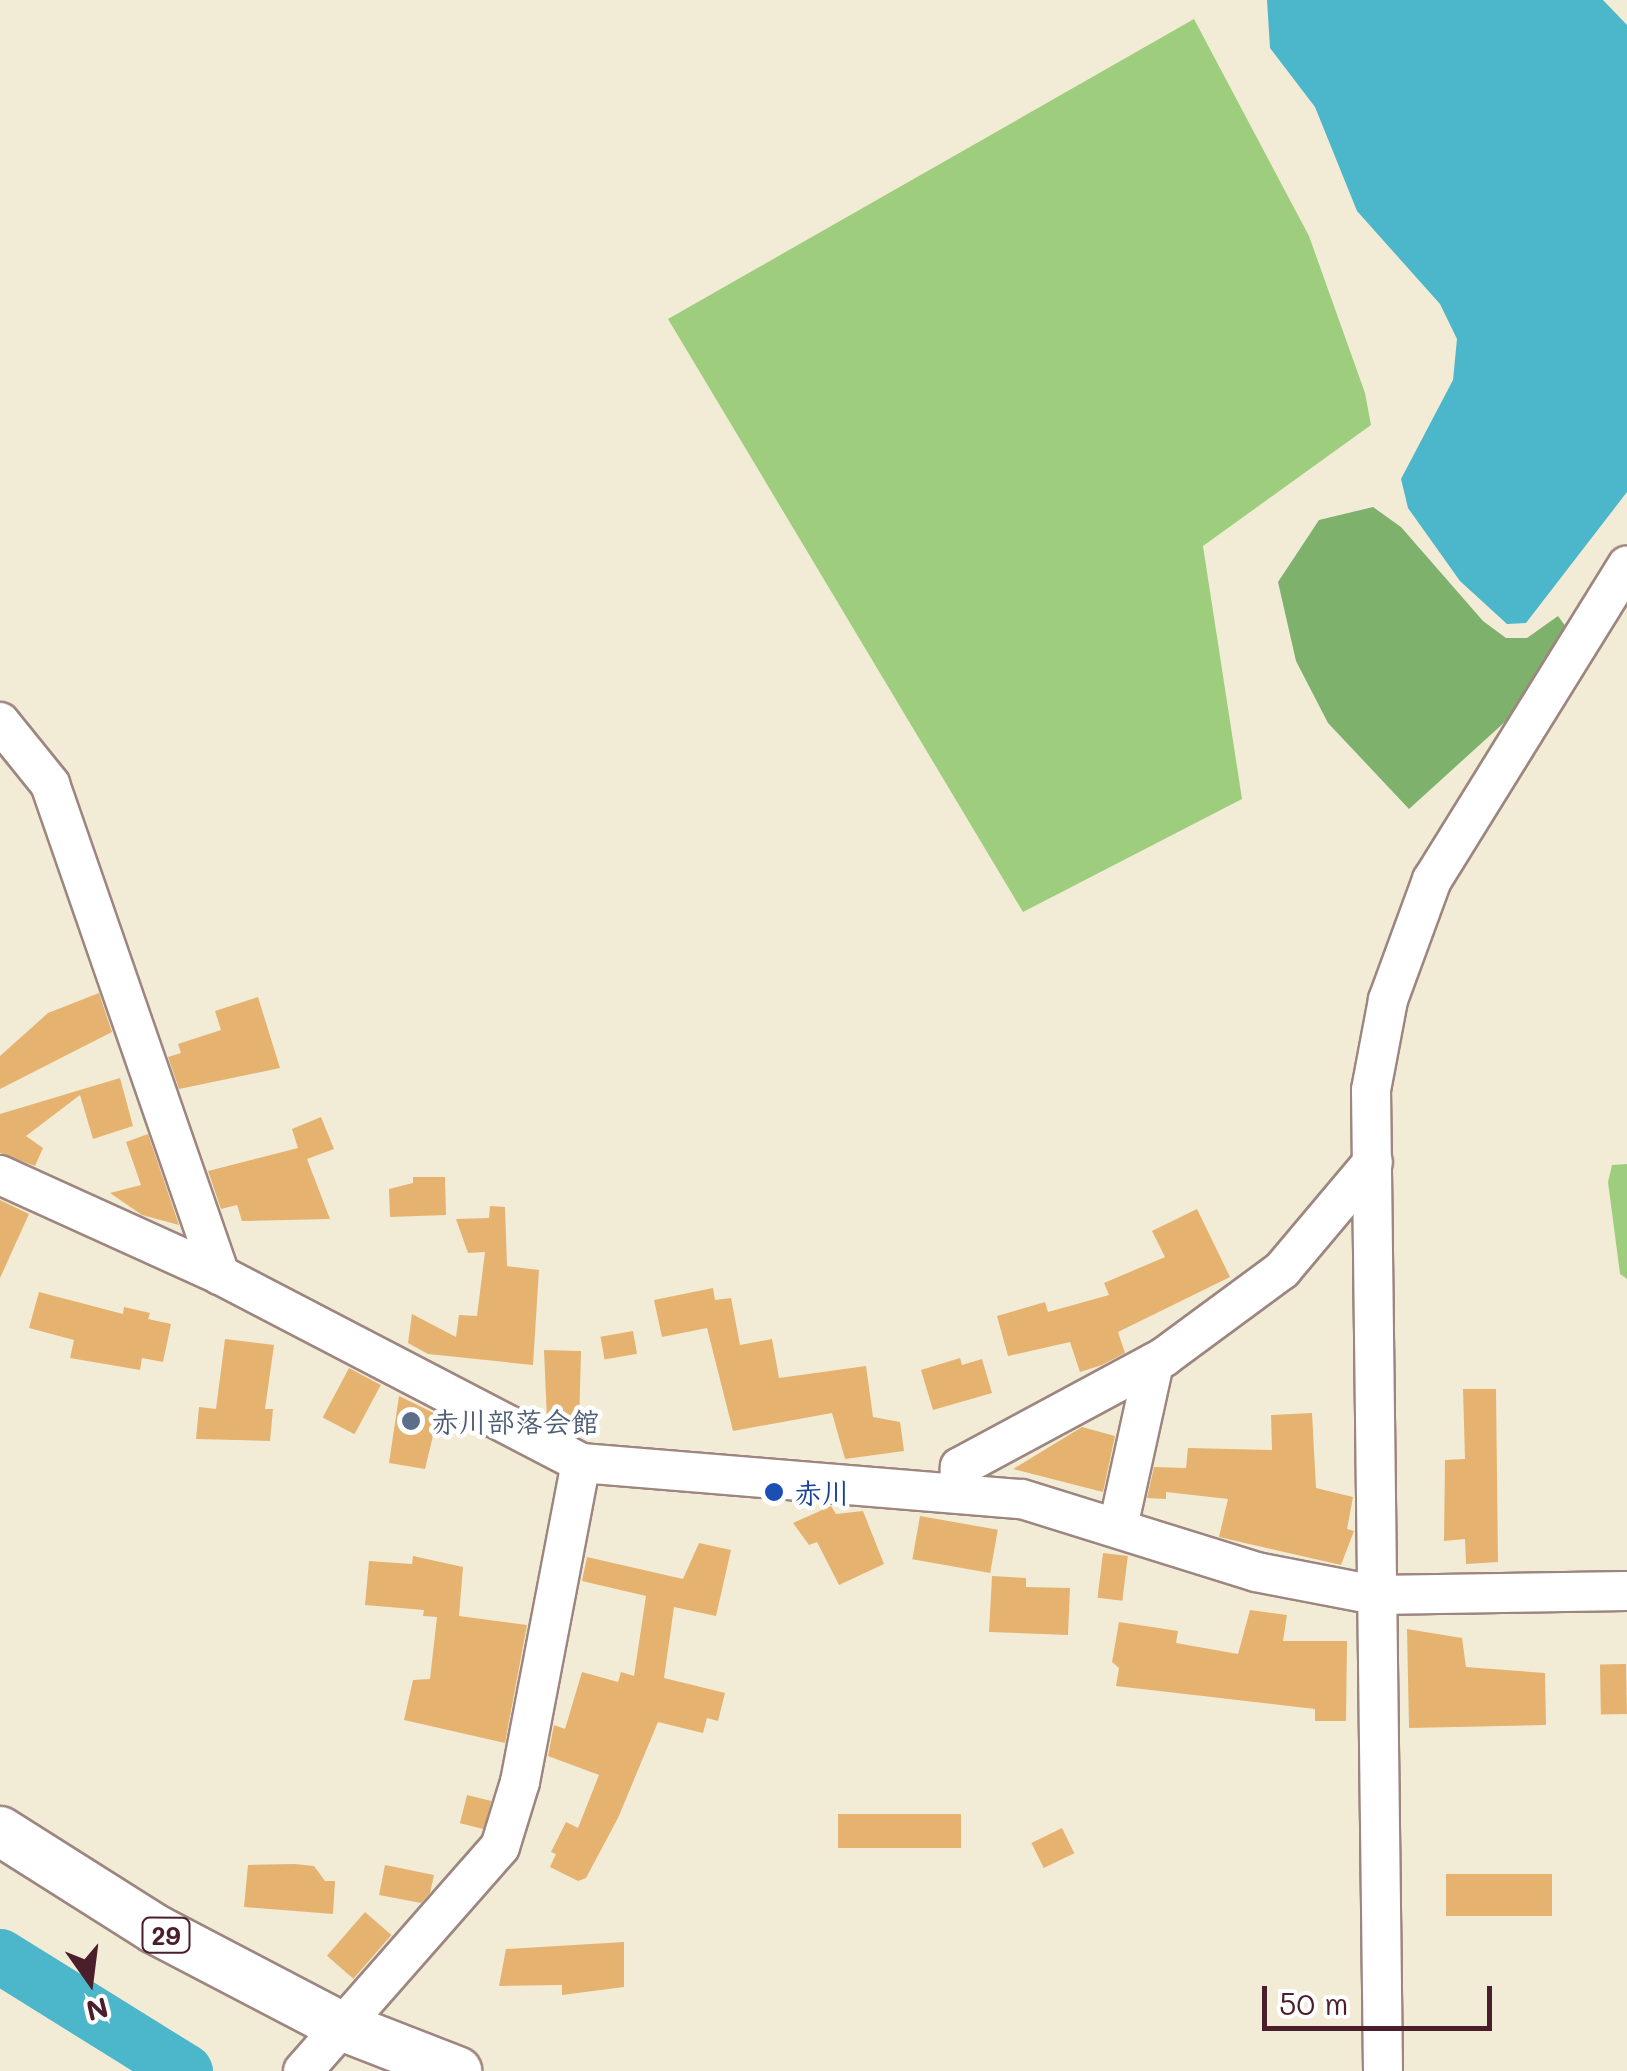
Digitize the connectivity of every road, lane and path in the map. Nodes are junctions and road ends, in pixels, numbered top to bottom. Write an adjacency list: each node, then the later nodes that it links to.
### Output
1 (1627, 565): 3 (street)
2 (0, 722): 5 (street)
3 (1373, 1162): 6 (street); 11 (street)
4 (0, 1175): 5 (street)
5 (220, 1275): 7 (street)
6 (1154, 1363): 8 (street); 9 (street)
7 (581, 1463): 8 (street); 13 (street)
8 (959, 1490): 9 (street)
9 (1118, 1527): 11 (street)
10 (1627, 1591): 11 (street)
11 (1376, 1595): 16 (street)
12 (0, 1831): 13 (main road, 29)
13 (339, 2026): 14 (street); 15 (main road, 29)
14 (303, 2071)
15 (457, 2071)
16 (1383, 2071)

